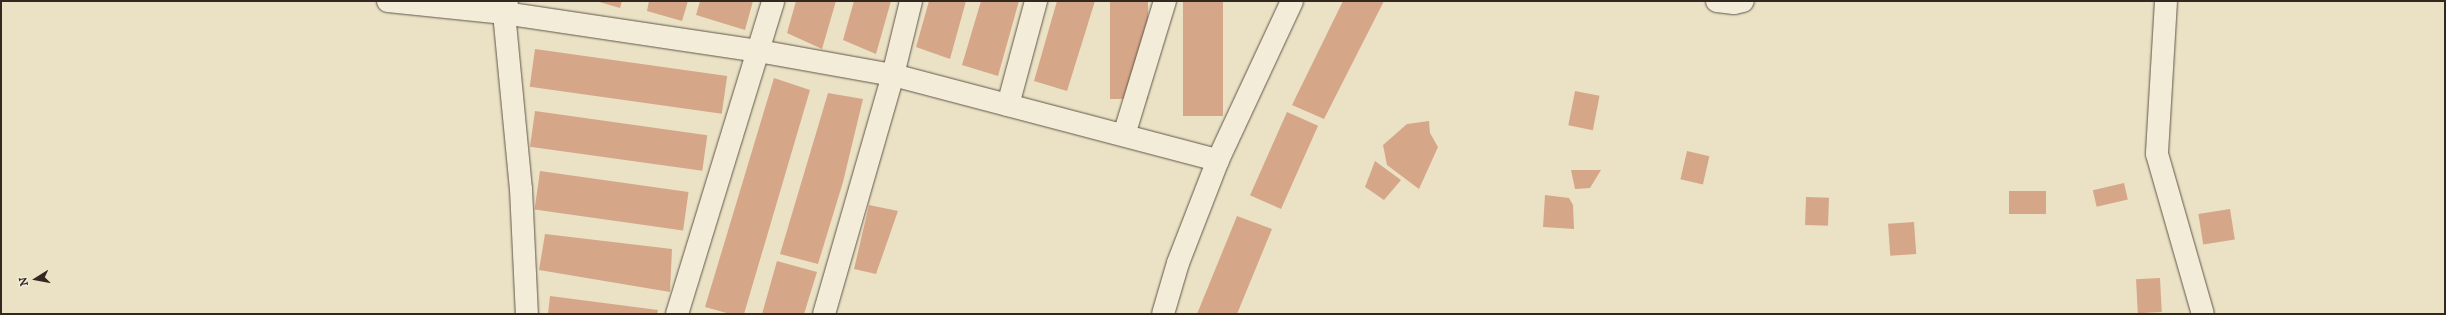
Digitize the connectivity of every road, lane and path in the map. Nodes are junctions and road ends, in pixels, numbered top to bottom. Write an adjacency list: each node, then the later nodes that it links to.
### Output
1 (388, 1): 10 (street)
2 (773, 1): 11 (street)
3 (911, 1): 12 (street)
4 (1036, 1): 13 (street)
5 (1165, 1): 14 (street)
6 (1292, 1): 15 (street)
7 (1717, 1): 8 (street)
8 (1743, 1)
9 (2166, 1): 20 (street)
10 (505, 7): 11 (street); 16 (street)
11 (759, 51): 12 (street); 17 (street)
12 (893, 75): 13 (street); 18 (street)
13 (1008, 105): 14 (street)
14 (1124, 135): 15 (street)
15 (1218, 160): 19 (street)
16 (527, 314)
17 (677, 314)
18 (824, 314)
19 (1163, 314)
20 (2203, 314)

